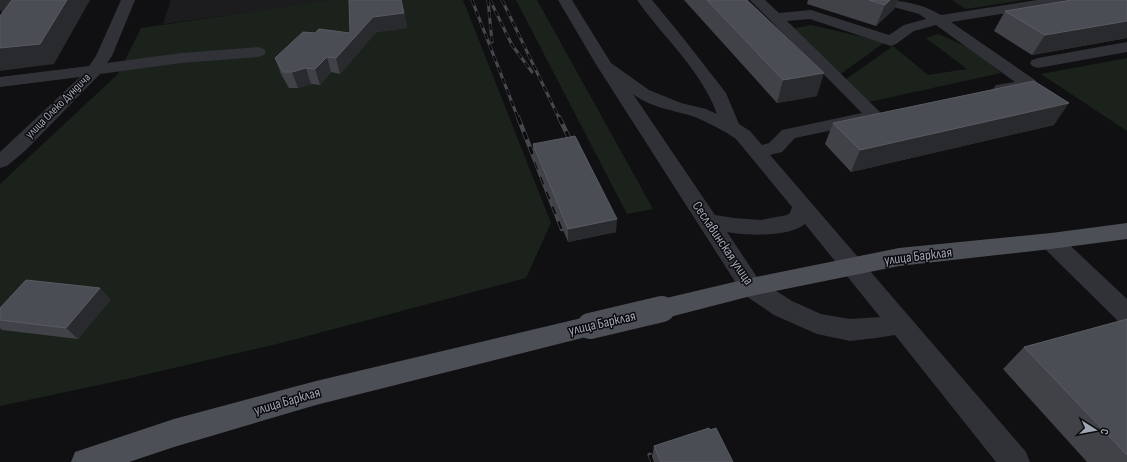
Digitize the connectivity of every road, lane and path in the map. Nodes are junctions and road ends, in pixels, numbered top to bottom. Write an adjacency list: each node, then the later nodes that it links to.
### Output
1 (128, 0): 13 (street, улица Олеко Дундича)
2 (565, 0): 12 (street, Сеславинская улица)
3 (644, 0): 16 (street)
4 (757, 0): 8 (street)
5 (884, 0): 7 (street)
6 (1064, 0): 7 (street)
7 (927, 10): 8 (street); 15 (street)
8 (776, 18): 17 (street)
9 (1127, 47): 11 (street)
10 (258, 52): 13 (street)
11 (1038, 63)
12 (605, 66): 16 (street, Сеславинская улица); 20 (street, Сеславинская улица)
13 (93, 70): 14 (street); 18 (street, улица Олеко Дундича)
14 (0, 82)
15 (983, 93)
16 (731, 128): 17 (street, Сеславинская улица)
17 (757, 152): 19 (street, Сеславинская улица)
18 (0, 162)
19 (802, 206): 20 (street); 23 (street, Сеславинская улица)
20 (708, 221): 24 (street, Сеславинская улица)
21 (1127, 231): 22 (main road, улица Барклая)
22 (1051, 241): 23 (main road, улица Барклая); 25 (street)
23 (853, 266): 24 (main road, улица Барклая); 26 (street, Сеславинская улица)
24 (751, 287): 26 (street, Сеславинская улица); 27 (main road, улица Барклая, bridge)
25 (1127, 314)
26 (901, 323): 28 (street, Сеславинская улица)
27 (86, 462)
28 (1015, 462)

